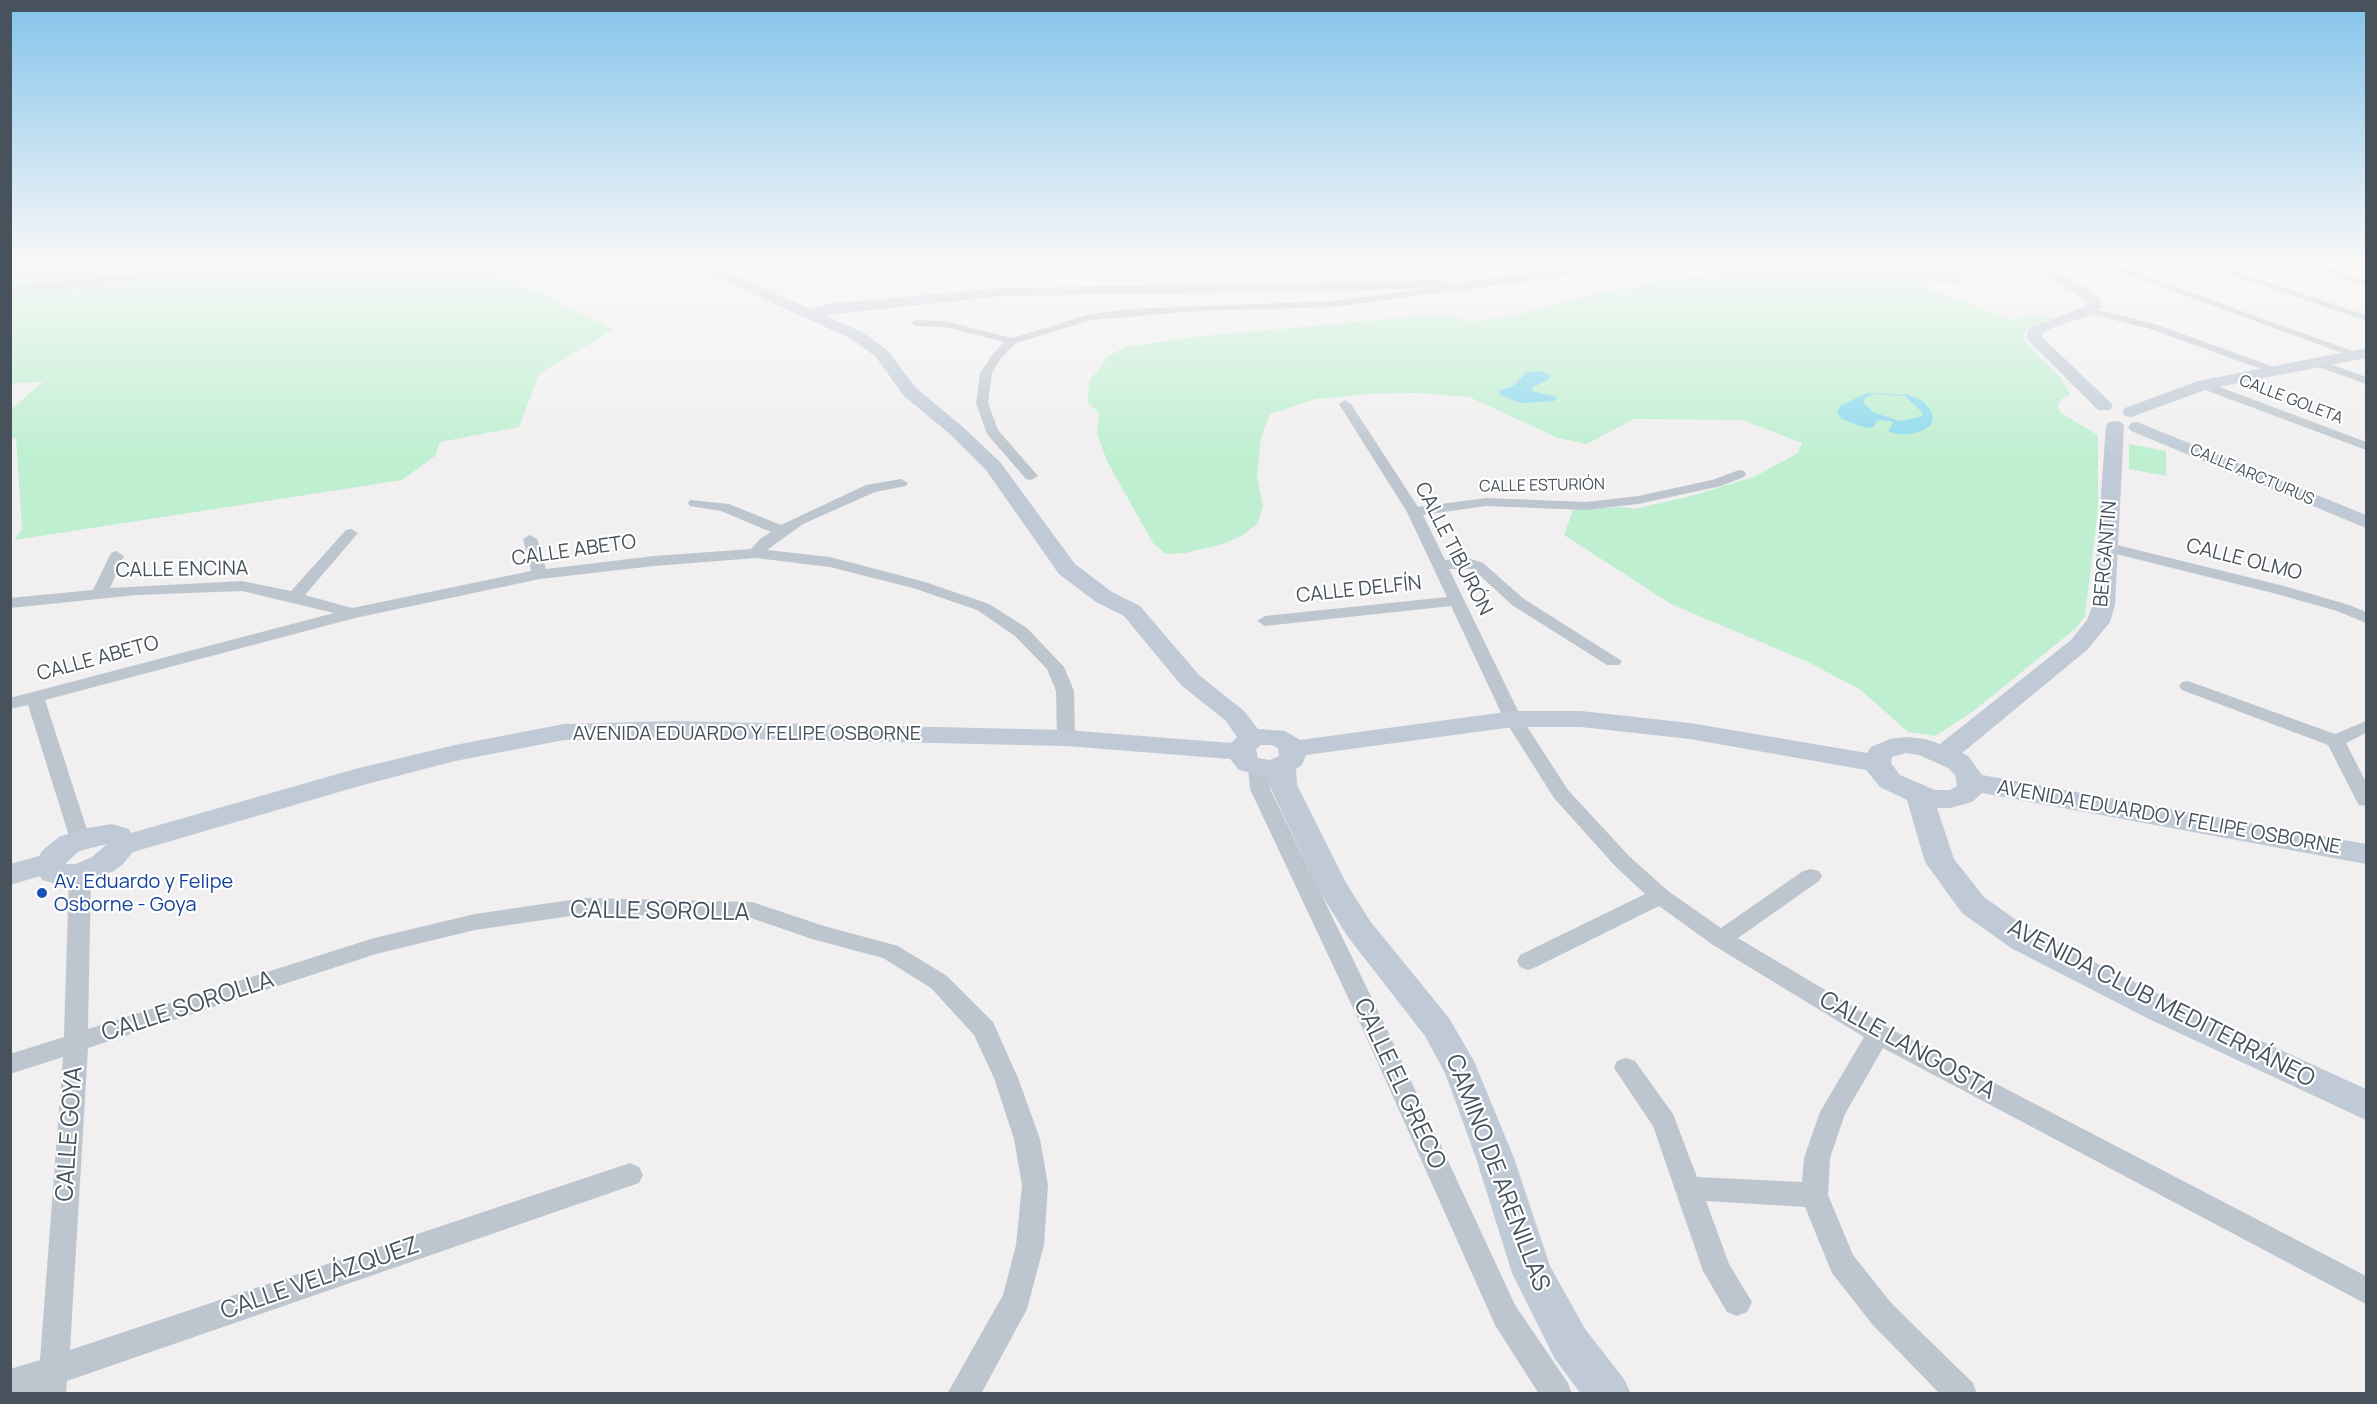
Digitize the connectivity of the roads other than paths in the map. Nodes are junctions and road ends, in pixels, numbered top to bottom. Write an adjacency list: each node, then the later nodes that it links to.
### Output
1 (844, 330): 46 (street, CAMINO DE ARENILLAS)
2 (967, 330): 7 (street)
3 (1050, 330): 7 (street)
4 (2038, 330): 14 (street)
5 (2161, 330): 10 (street)
6 (2292, 330): 8 (street)
7 (1012, 341): 17 (street)
8 (2362, 354): 9 (street)
9 (2317, 363): 10 (street); 11 (street)
10 (2279, 371): 12 (street)
11 (2367, 381)
12 (2204, 385): 14 (street); 15 (street, CALLE GOLETA)
13 (1345, 404): 20 (street, CALLE TIBURÓN)
14 (2110, 417): 21 (street, CALLE ARCTURUS); 25 (street, BERGANTIN)
15 (2367, 446)
16 (1739, 474): 20 (street, CALLE ESTURIÓN)
17 (1031, 476)
18 (901, 483): 22 (street)
19 (695, 503): 22 (street)
20 (1414, 512): 28 (street, CALLE TIBURÓN)
21 (2367, 522)
22 (782, 531): 26 (street)
23 (351, 533): 31 (street)
24 (530, 539): 29 (street)
25 (2109, 548): 35 (street, CALLE OLMO); 45 (street, BERGANTIN)
26 (756, 553): 29 (street, CALLE ABETO); 43 (street, CALLE ABETO)
27 (116, 556): 30 (street)
28 (1439, 565): 32 (street, CALLE TIBURÓN); 37 (street)
29 (540, 574): 34 (street, CALLE ABETO)
30 (99, 594): 31 (street, CALLE ENCINA); 33 (street, CALLE ENCINA)
31 (295, 597): 34 (street, CALLE ENCINA)
32 (1457, 601): 36 (street, CALLE DELFÍN); 41 (street, CALLE TIBURÓN)
33 (10, 603)
34 (352, 613): 39 (street, CALLE ABETO)
35 (2367, 618)
36 (1265, 621)
37 (1613, 661)
38 (2188, 686): 44 (street)
39 (35, 698): 40 (street, CALLE ABETO); 51 (street)
40 (10, 704)
41 (1513, 718): 46 (street, AVENIDA EDUARDO Y FELIPE OSBORNE); 47 (street, AVENIDA EDUARDO Y FELIPE OSBORNE); 58 (street, CALLE LANGOSTA)
42 (2367, 726): 44 (street)
43 (1066, 738): 46 (street, AVENIDA EDUARDO Y FELIPE OSBORNE); 52 (street, AVENIDA EDUARDO Y FELIPE OSBORNE)
44 (2336, 741): 50 (street)
45 (1944, 754): 47 (street); 48 (street)
46 (1265, 755): 74 (street, CALLE EL GRECO); 75 (street, CAMINO DE ARENILLAS)
47 (1877, 763): 49 (street)
48 (1972, 782): 49 (street); 53 (street, AVENIDA EDUARDO Y FELIPE OSBORNE)
49 (1919, 795): 65 (street, AVENIDA CLUB MEDITERRÁNEO)
50 (2367, 800)
51 (80, 839): 52 (street); 54 (street)
52 (123, 845): 55 (street)
53 (2367, 854)
54 (50, 863): 55 (street); 56 (street)
55 (80, 874): 62 (street, CALLE GOYA)
56 (10, 875)
57 (1811, 876): 59 (street)
58 (1660, 896): 59 (street, CALLE LANGOSTA); 60 (street)
59 (1721, 939): 61 (street, CALLE LANGOSTA)
60 (1528, 962)
61 (1878, 1034): 68 (street); 69 (street, CALLE LANGOSTA)
62 (76, 1044): 63 (street, CALLE SOROLLA); 71 (street, CALLE GOYA); 73 (street, CALLE SOROLLA)
63 (10, 1064)
64 (1626, 1068): 67 (street)
65 (2367, 1105)
66 (630, 1174): 71 (street, CALLE VELÁZQUEZ)
67 (1688, 1188): 68 (street); 70 (street)
68 (1814, 1195): 76 (street)
69 (2367, 1292)
70 (1737, 1302)
71 (52, 1382): 72 (street, CALLE VELÁZQUEZ)
72 (10, 1385)
73 (962, 1394)
74 (1557, 1394)
75 (1609, 1394)
76 (1962, 1394)

